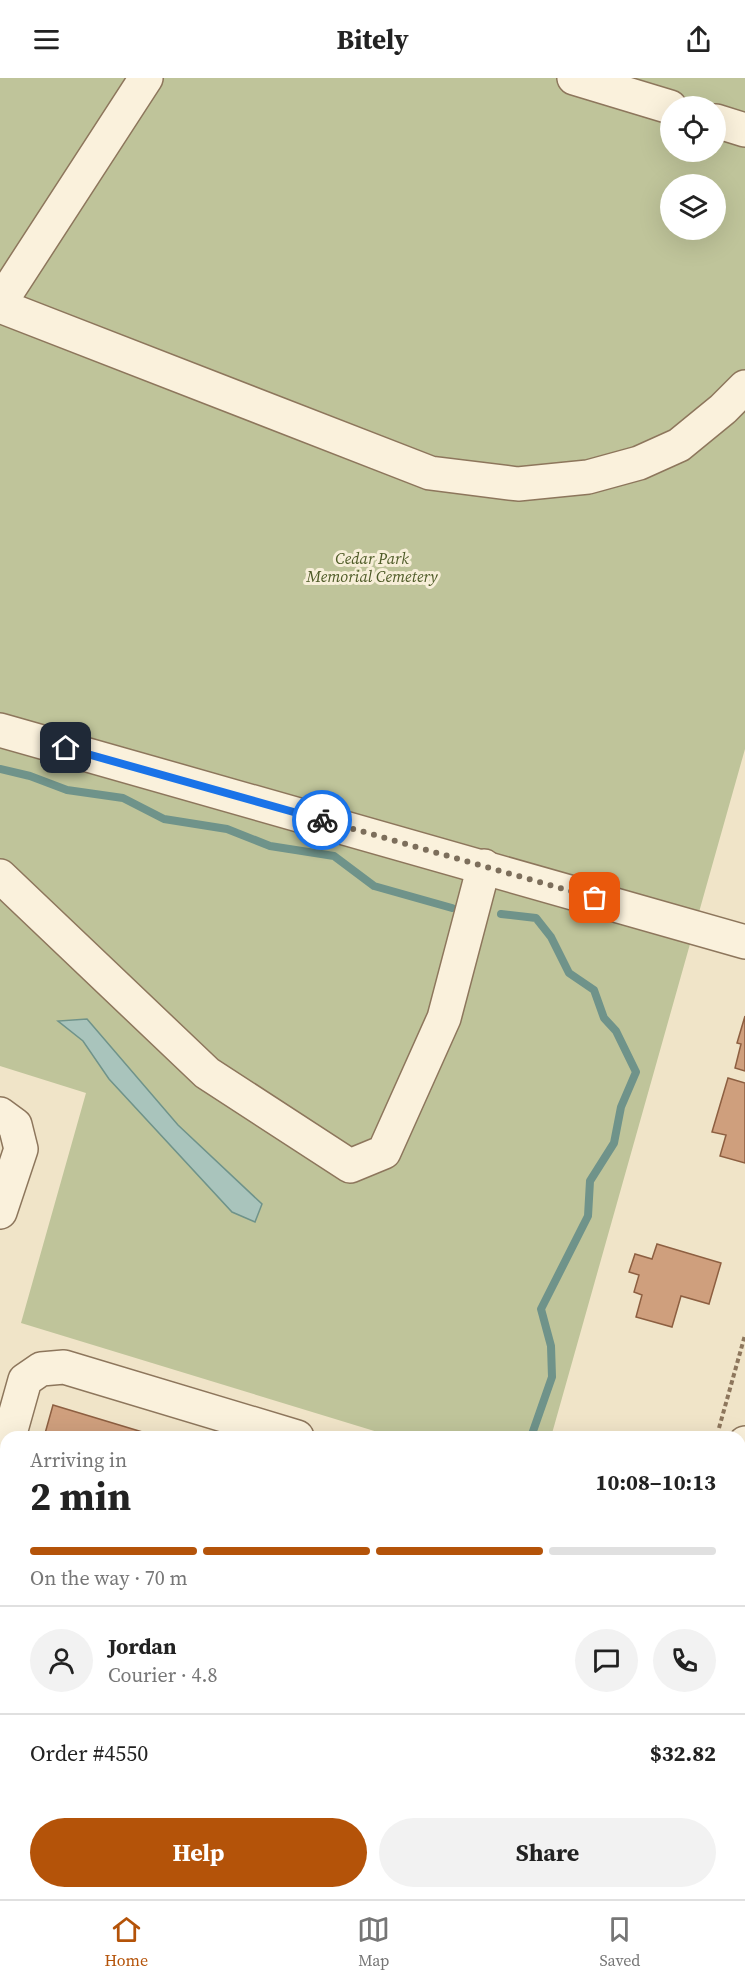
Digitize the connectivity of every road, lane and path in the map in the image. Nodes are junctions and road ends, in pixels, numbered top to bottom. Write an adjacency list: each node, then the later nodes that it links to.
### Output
1 (146, 78): 6 (street)
2 (574, 78): 3 (street)
3 (660, 104)
4 (726, 124): 5 (street)
5 (745, 130)
6 (0, 305): 7 (street)
7 (745, 387)
8 (0, 730): 9 (street)
9 (484, 866): 10 (street); 11 (street)
10 (0, 876)
11 (745, 942)
12 (0, 1114): 13 (street)
13 (0, 1212)
14 (745, 1335): 17 (path)
15 (11, 1431): 16 (street)
16 (277, 1431)
17 (718, 1431)

